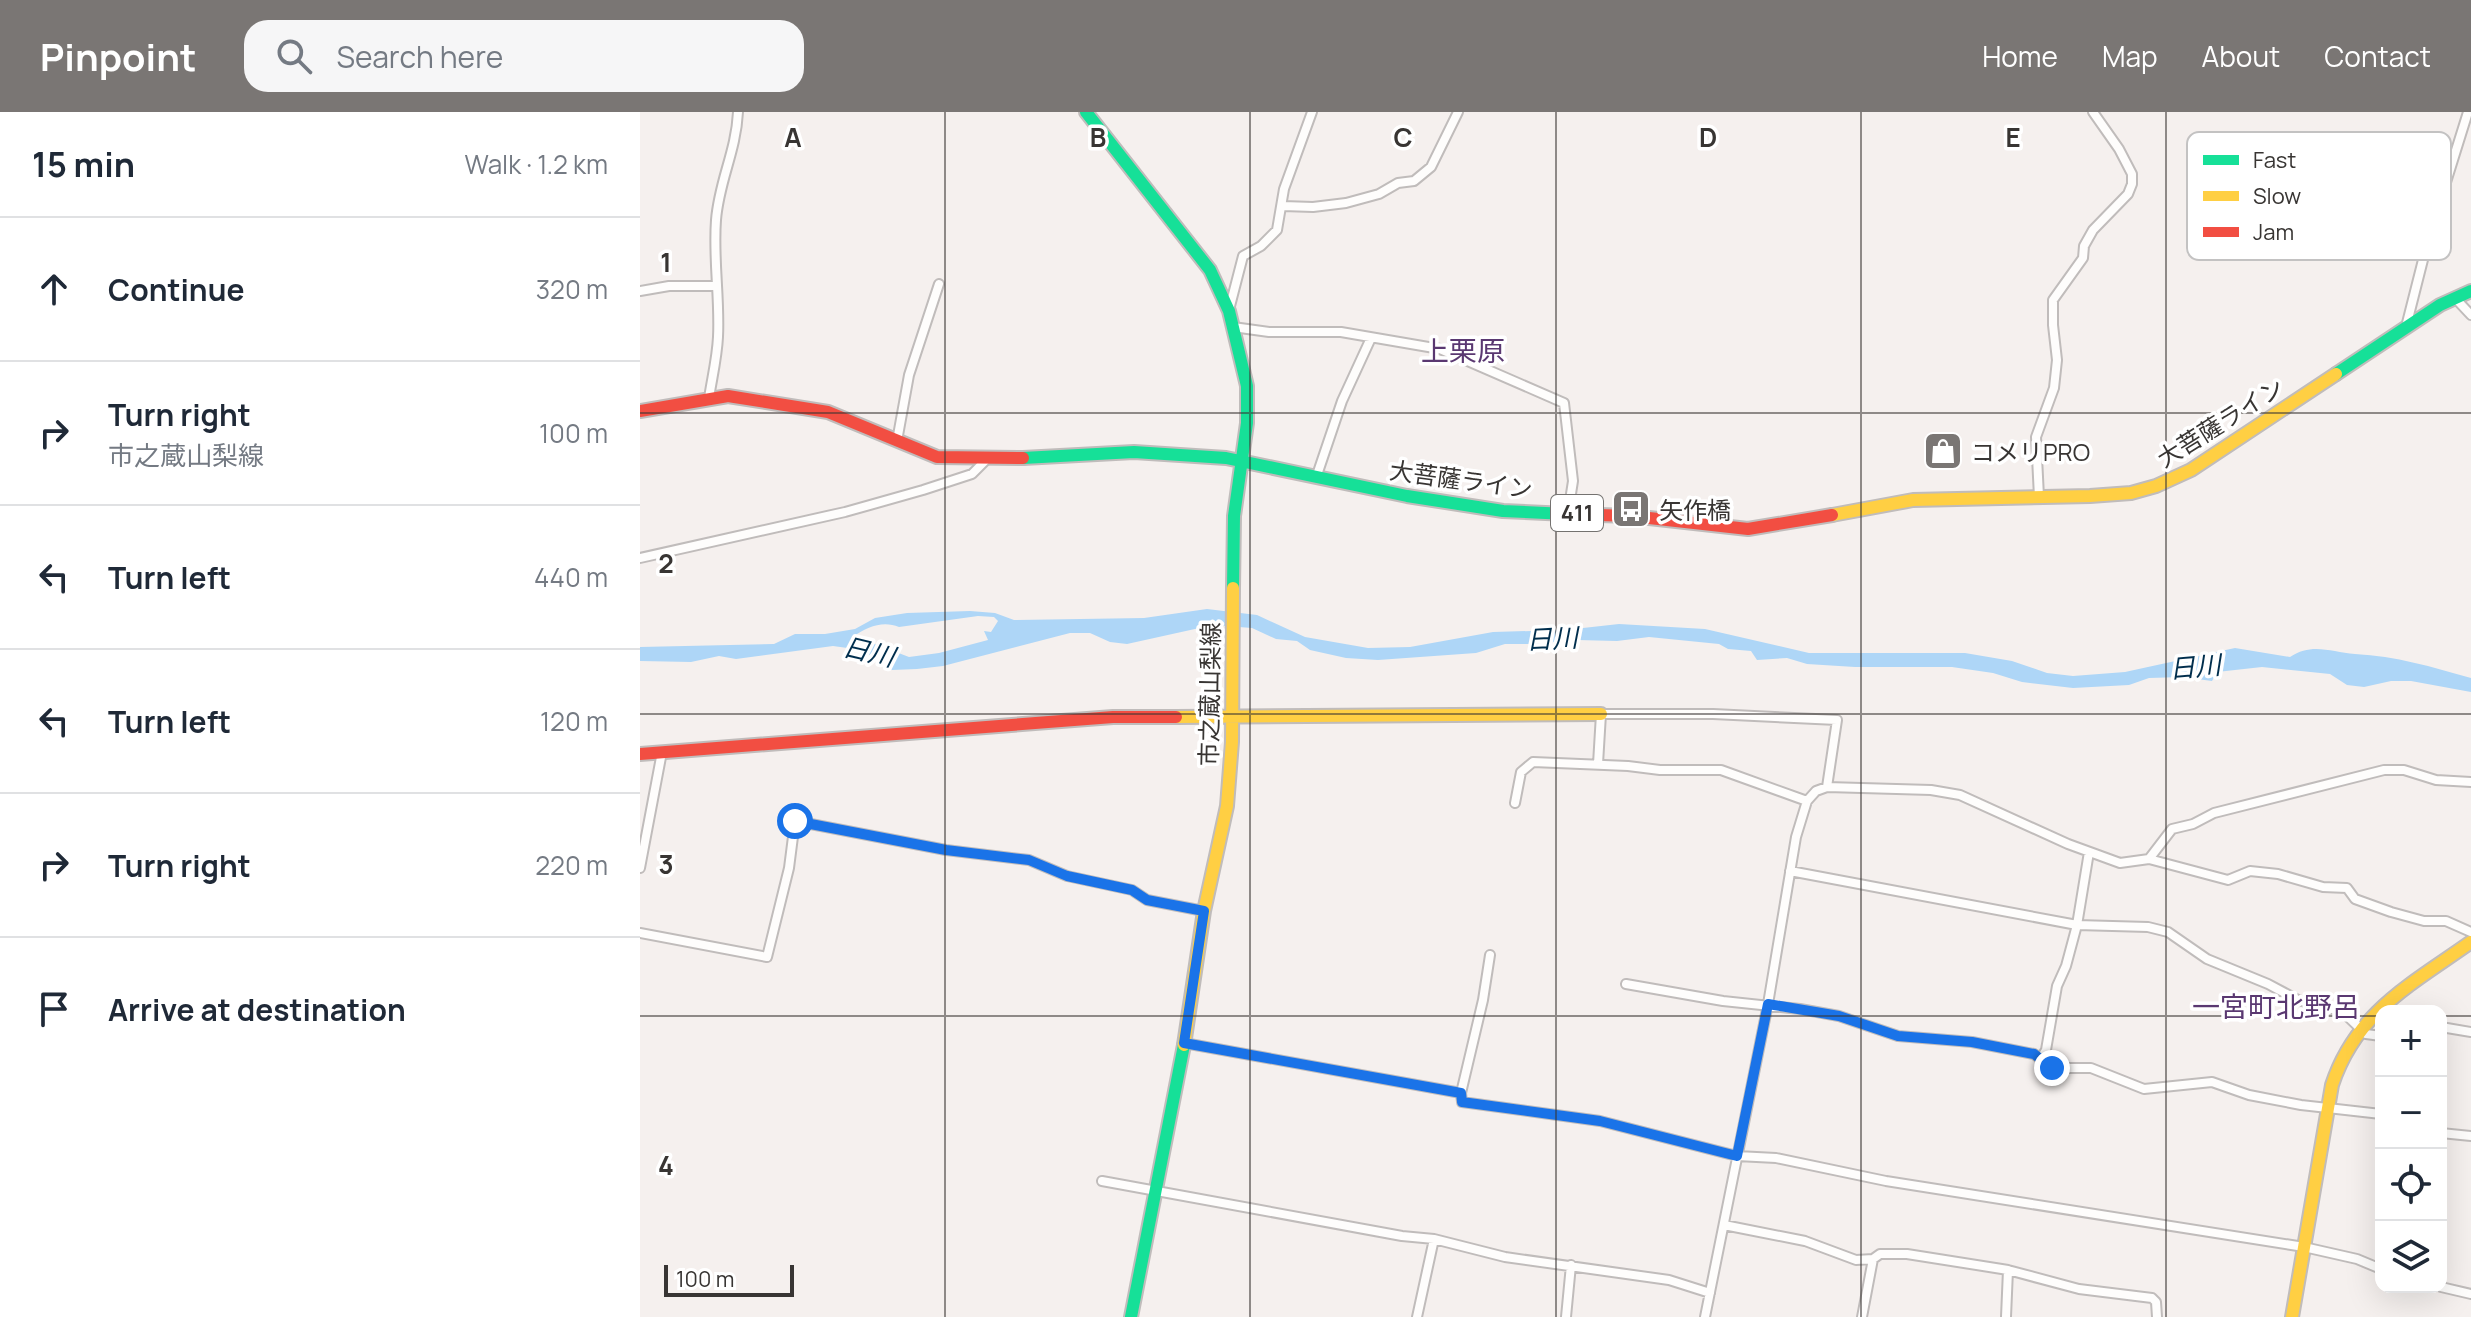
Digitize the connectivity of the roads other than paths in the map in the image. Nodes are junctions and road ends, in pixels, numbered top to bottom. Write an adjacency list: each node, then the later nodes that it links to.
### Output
1 (738, 112): 11 (street)
2 (1086, 112): 15 (main road, 市之蔵山梨線)
3 (1312, 112): 8 (street)
4 (1458, 112): 8 (street)
5 (2093, 112): 26 (street)
6 (2468, 112): 7 (street)
7 (2451, 166)
8 (1283, 206): 15 (street)
9 (2423, 260): 18 (street)
10 (939, 284): 22 (street)
11 (716, 286): 12 (street); 20 (street)
12 (640, 291)
13 (2471, 291): 14 (main road, 大菩薩ライン / 411)
14 (2454, 297): 16 (street); 18 (main road, 大菩薩ライン / 411)
15 (1229, 311): 17 (main road, 市之蔵山梨線)
16 (2471, 315)
17 (1233, 327): 19 (street); 24 (main road, 市之蔵山梨線)
18 (2406, 328): 26 (main road, 大菩薩ライン / 411)
19 (1371, 338): 25 (street); 27 (street)
20 (709, 398): 21 (main road, 大菩薩ライン / 411); 22 (main road, 大菩薩ライン / 411)
21 (640, 411)
22 (897, 441): 23 (main road, 大菩薩ライン / 411)
23 (987, 458): 24 (main road, 大菩薩ライン / 411); 28 (street)
24 (1243, 461): 25 (main road, 大菩薩ライン / 411); 30 (main road, 市之蔵山梨線)
25 (1316, 478): 27 (main road, 大菩薩ライン / 411)
26 (2039, 497): 27 (main road, 大菩薩ライン / 411)
27 (1568, 513)
28 (640, 558)
29 (1601, 714): 30 (main road); 33 (street); 35 (street)
30 (1231, 716): 31 (main road); 42 (main road, 市之蔵山梨線)
31 (662, 752): 32 (main road); 40 (street)
32 (640, 754)
33 (1598, 764): 36 (street); 37 (street)
34 (2471, 782): 39 (street)
35 (1827, 787): 36 (street); 38 (street)
36 (1807, 801): 41 (street)
37 (1515, 803)
38 (2089, 852): 39 (street); 43 (street)
39 (2149, 859): 44 (street)
40 (640, 868)
41 (1790, 871): 43 (street); 49 (street)
42 (1204, 911): 45 (street); 54 (main road, 市之蔵山梨線)
43 (2077, 925): 50 (street); 55 (street)
44 (2471, 932)
45 (640, 933)
46 (2471, 942): 50 (main road)
47 (1490, 955): 56 (street)
48 (1626, 984): 49 (street)
49 (1768, 1004): 55 (street); 61 (street)
50 (2361, 1027): 53 (street); 57 (main road)
51 (2447, 1028): 52 (street)
52 (2471, 1032)
53 (2375, 1035)
54 (1184, 1043): 56 (street); 63 (main road, 市之蔵山梨線)
55 (2041, 1058): 57 (street)
56 (1461, 1093): 61 (street)
57 (2328, 1106): 58 (street); 66 (main road)
58 (2375, 1113)
59 (2447, 1134): 60 (street)
60 (2471, 1136)
61 (1737, 1156): 64 (street); 66 (street)
62 (1102, 1181): 63 (street)
63 (1155, 1190): 65 (street); 74 (main road, 市之蔵山梨線)
64 (1724, 1225): 67 (street); 72 (street)
65 (1434, 1239): 68 (street); 75 (street)
66 (2304, 1247): 69 (street); 81 (main road)
67 (1873, 1259): 70 (street); 78 (street)
68 (1571, 1265): 72 (street); 76 (street)
69 (2375, 1266)
70 (2008, 1270): 79 (street); 80 (street)
71 (2447, 1288): 73 (street)
72 (1710, 1293): 77 (street)
73 (2471, 1294)
74 (1131, 1317)
75 (1417, 1317)
76 (1566, 1317)
77 (1705, 1317)
78 (1862, 1317)
79 (2006, 1317)
80 (2157, 1317)
81 (2292, 1317)

